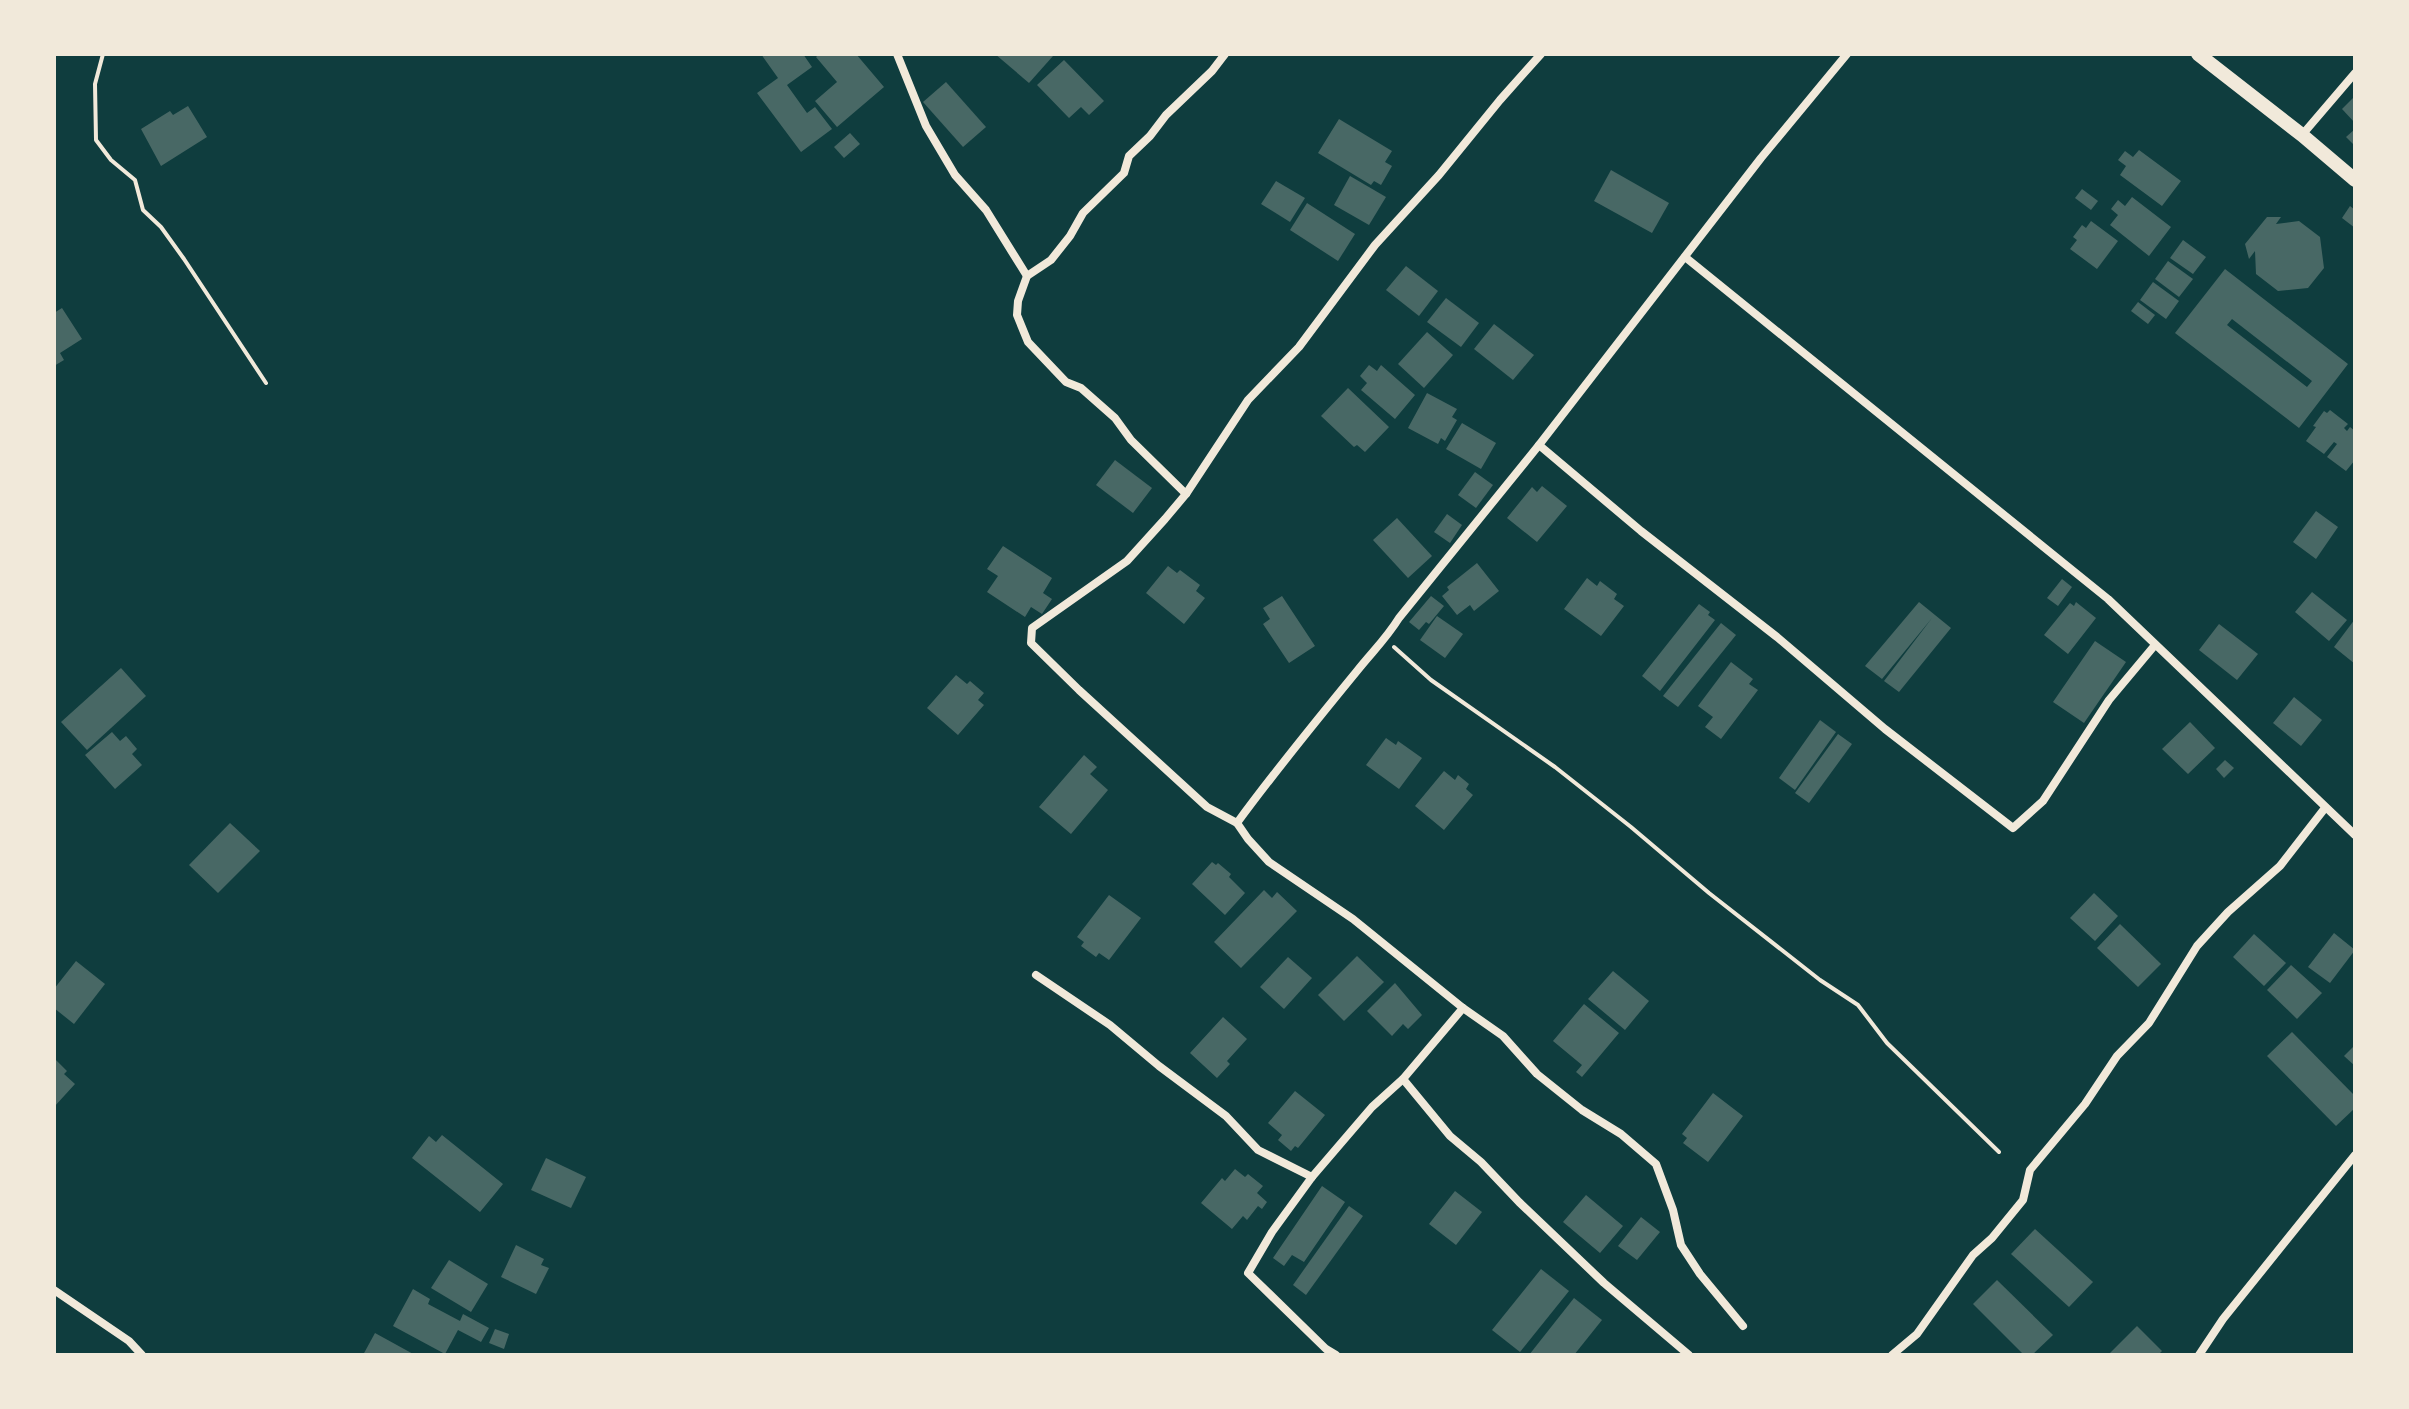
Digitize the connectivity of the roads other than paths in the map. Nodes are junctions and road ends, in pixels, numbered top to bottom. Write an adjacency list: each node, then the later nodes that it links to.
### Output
1 (897, 54): 10 (street)
2 (1225, 54): 10 (street)
3 (1541, 54): 12 (street)
4 (1847, 54): 9 (street)
5 (2198, 54): 7 (street)
6 (2355, 73): 7 (street)
7 (2302, 135): 8 (street)
8 (2355, 180)
9 (1685, 257): 11 (street); 13 (street)
10 (1027, 276): 12 (street)
11 (1539, 445): 13 (street); 15 (street)
12 (1186, 494): 15 (street)
13 (2155, 645): 14 (street)
14 (2325, 808): 16 (street); 27 (street)
15 (1237, 823): 18 (street)
16 (2355, 835)
17 (1036, 975): 21 (street)
18 (1463, 1008): 19 (street); 23 (street)
19 (1403, 1079): 21 (street); 26 (street)
20 (2355, 1155): 28 (street)
21 (1312, 1177): 25 (street)
22 (54, 1290): 24 (street)
23 (1743, 1326)
24 (142, 1355)
25 (1336, 1355)
26 (1689, 1355)
27 (1892, 1355)
28 (2199, 1355)

